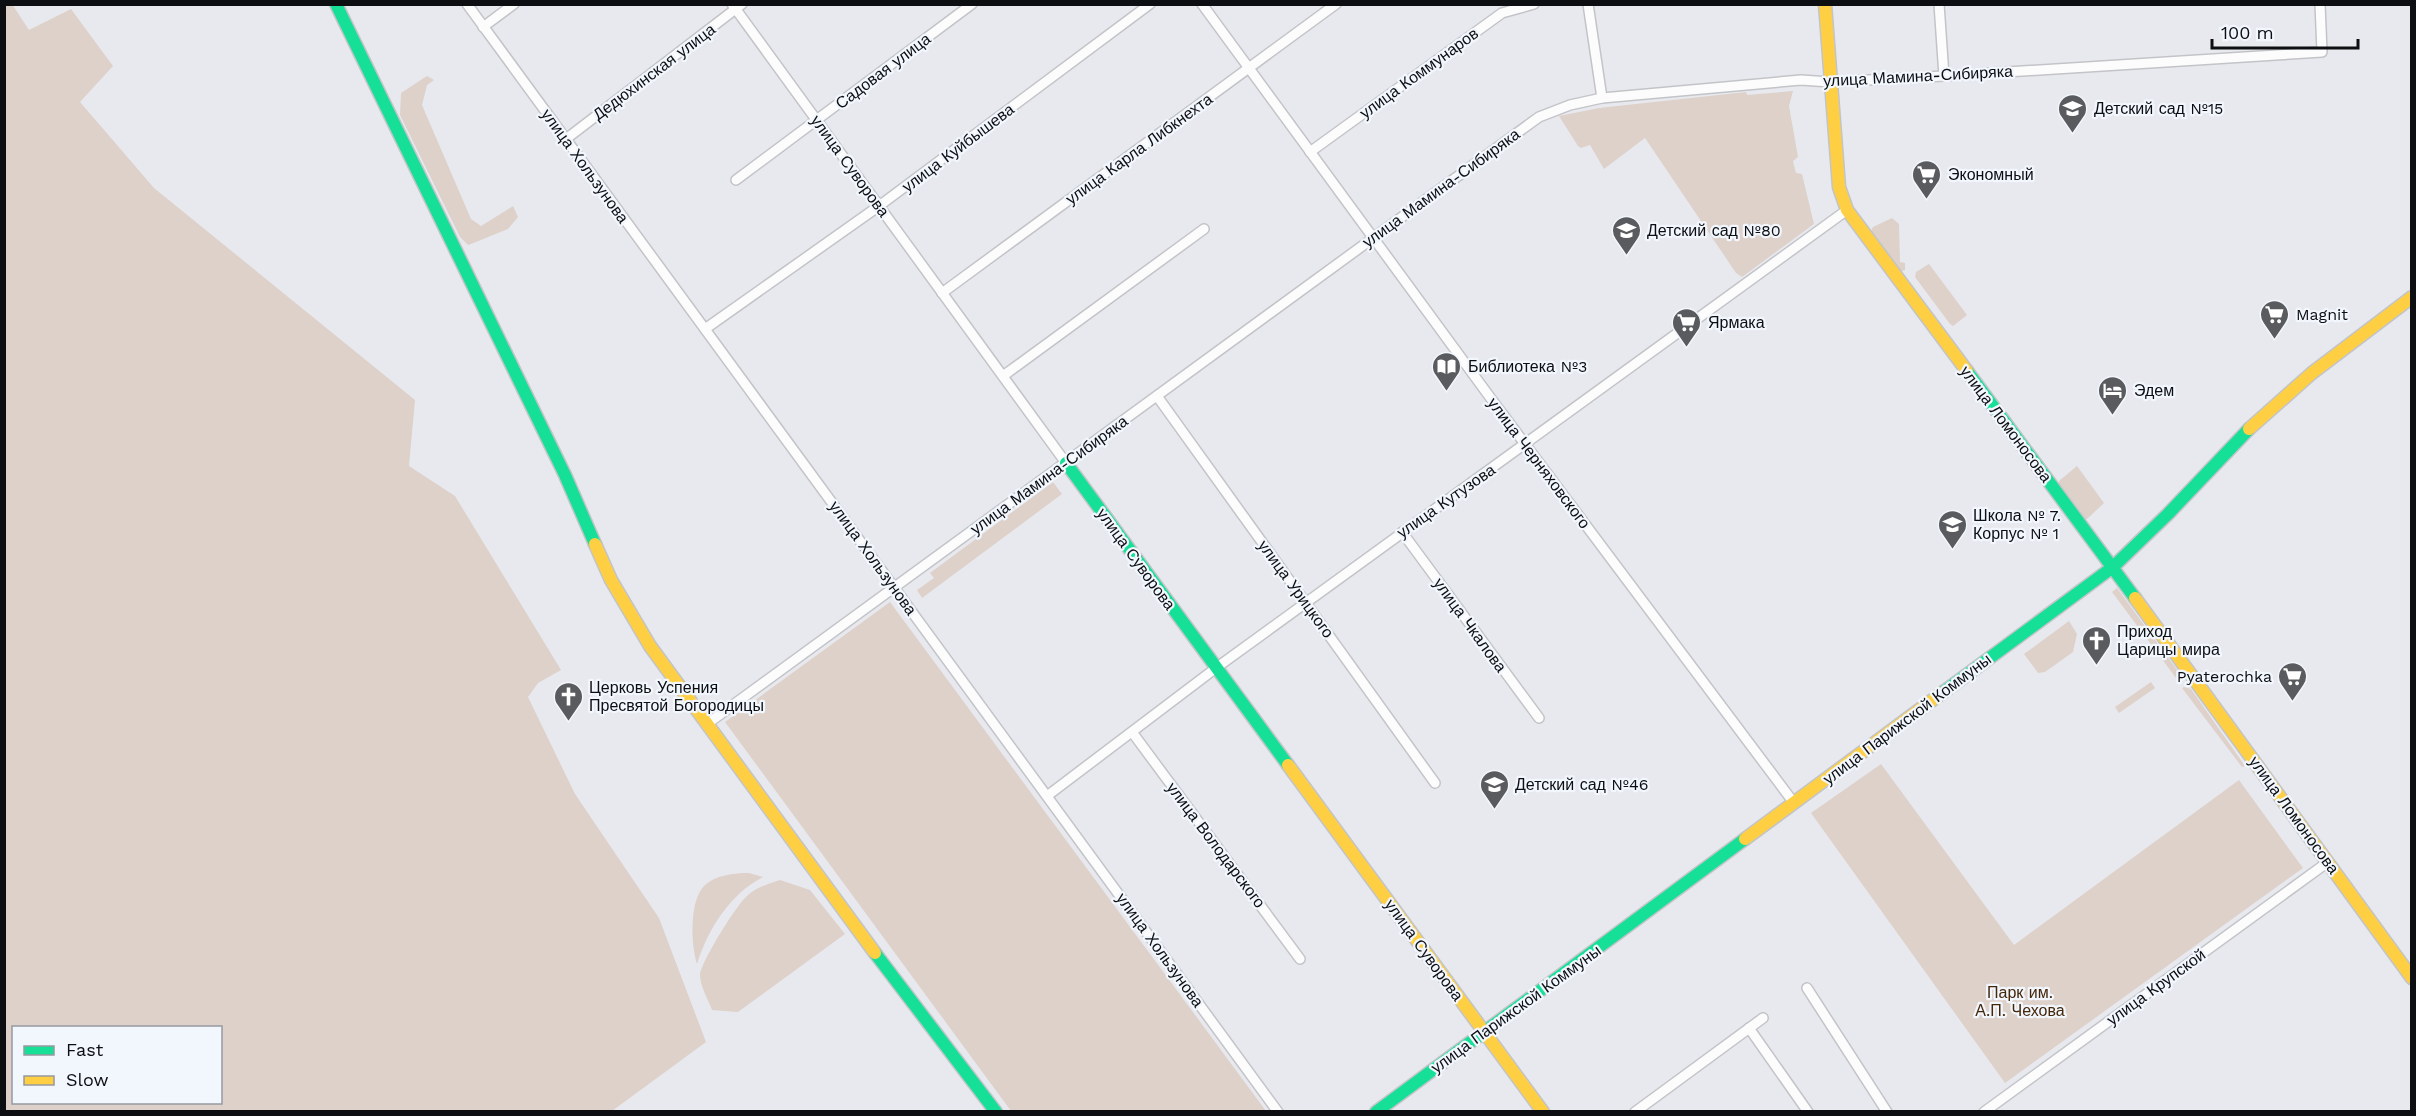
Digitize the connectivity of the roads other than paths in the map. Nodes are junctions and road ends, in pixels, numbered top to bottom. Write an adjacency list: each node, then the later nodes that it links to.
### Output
1 (336, 4): 40 (main road)
2 (467, 4): 14 (street, улица Хользунова)
3 (514, 4): 14 (street)
4 (972, 4): 19 (street, Садовая улица)
5 (1150, 4): 23 (street, улица Куйбышева)
6 (1202, 4): 15 (street, улица Черняховского)
7 (1336, 4): 15 (street, улица Карла Либкнехта)
8 (1534, 4): 21 (street, улица Коммунаров)
9 (1588, 4): 18 (street)
10 (1825, 4): 17 (main road, улица Ломоносова)
11 (1939, 4): 16 (street)
12 (2320, 4): 16 (street, улица Мамина-Сибиряка)
13 (736, 6): 19 (street, улица Суворова); 20 (street, Дедюхинская улица)
14 (483, 27): 20 (street, улица Хользунова)
15 (1249, 68): 21 (street, улица Черняховского); 27 (street, улица Карла Либкнехта)
16 (1944, 76): 17 (street, улица Мамина-Сибиряка)
17 (1830, 82): 18 (street, улица Мамина-Сибиряка); 24 (main road, улица Ломоносова)
18 (1602, 98): 26 (street, улица Мамина-Сибиряка)
19 (816, 120): 22 (street, Садовая улица); 23 (street, улица Суворова)
20 (566, 139): 29 (street, улица Хользунова)
21 (1310, 152): 26 (street, улица Черняховского)
22 (736, 180)
23 (879, 206): 27 (street, улица Суворова); 29 (street, улица Куйбышева)
24 (1847, 210): 32 (street, улица Кутузова); 35 (main road, улица Ломоносова)
25 (1204, 229): 30 (street)
26 (1373, 238): 31 (street, улица Мамина-Сибиряка); 32 (street, улица Черняховского)
27 (942, 293): 30 (street, улица Суворова)
28 (2412, 297): 35 (main road, улица Парижской Коммуны)
29 (705, 329): 36 (street, улица Хользунова)
30 (1003, 376): 33 (street, улица Суворова)
31 (1157, 396): 33 (street, улица Мамина-Сибиряка); 37 (street, улица Урицкого)
32 (1526, 445): 34 (street, улица Кутузова); 44 (street, улица Черняховского)
33 (1066, 463): 36 (street, улица Мамина-Сибиряка); 38 (main road, улица Суворова)
34 (1402, 532): 37 (street, улица Кутузова); 39 (street, улица Чкалова)
35 (2113, 567): 44 (main road, улица Парижской Коммуны); 45 (main road, улица Ломоносова)
36 (895, 588): 40 (street, улица Мамина-Сибиряка); 43 (street, улица Хользунова)
37 (1306, 603): 38 (street, улица Кутузова); 42 (street, улица Урицкого)
38 (1216, 668): 41 (street, улица Кутузова); 51 (main road, улица Суворова)
39 (1539, 718)
40 (707, 724): 53 (main road)
41 (1132, 732): 43 (street, улица Кутузова); 46 (street, улица Володарского)
42 (1435, 783)
43 (1047, 796): 54 (street, улица Хользунова)
44 (1794, 803): 51 (main road, улица Парижской Коммуны)
45 (2328, 862): 47 (main road, улица Ломоносова); 59 (street, улица Крупской)
46 (1300, 959)
47 (2412, 978)
48 (1807, 988): 58 (street)
49 (1763, 1018): 50 (street)
50 (1749, 1028): 52 (street); 57 (street)
51 (1485, 1032): 55 (main road, улица Парижской Коммуны); 56 (main road, улица Суворова)
52 (1808, 1111)
53 (996, 1112)
54 (1278, 1112)
55 (1376, 1112)
56 (1543, 1112)
57 (1635, 1112)
58 (1887, 1112)
59 (1984, 1112)

